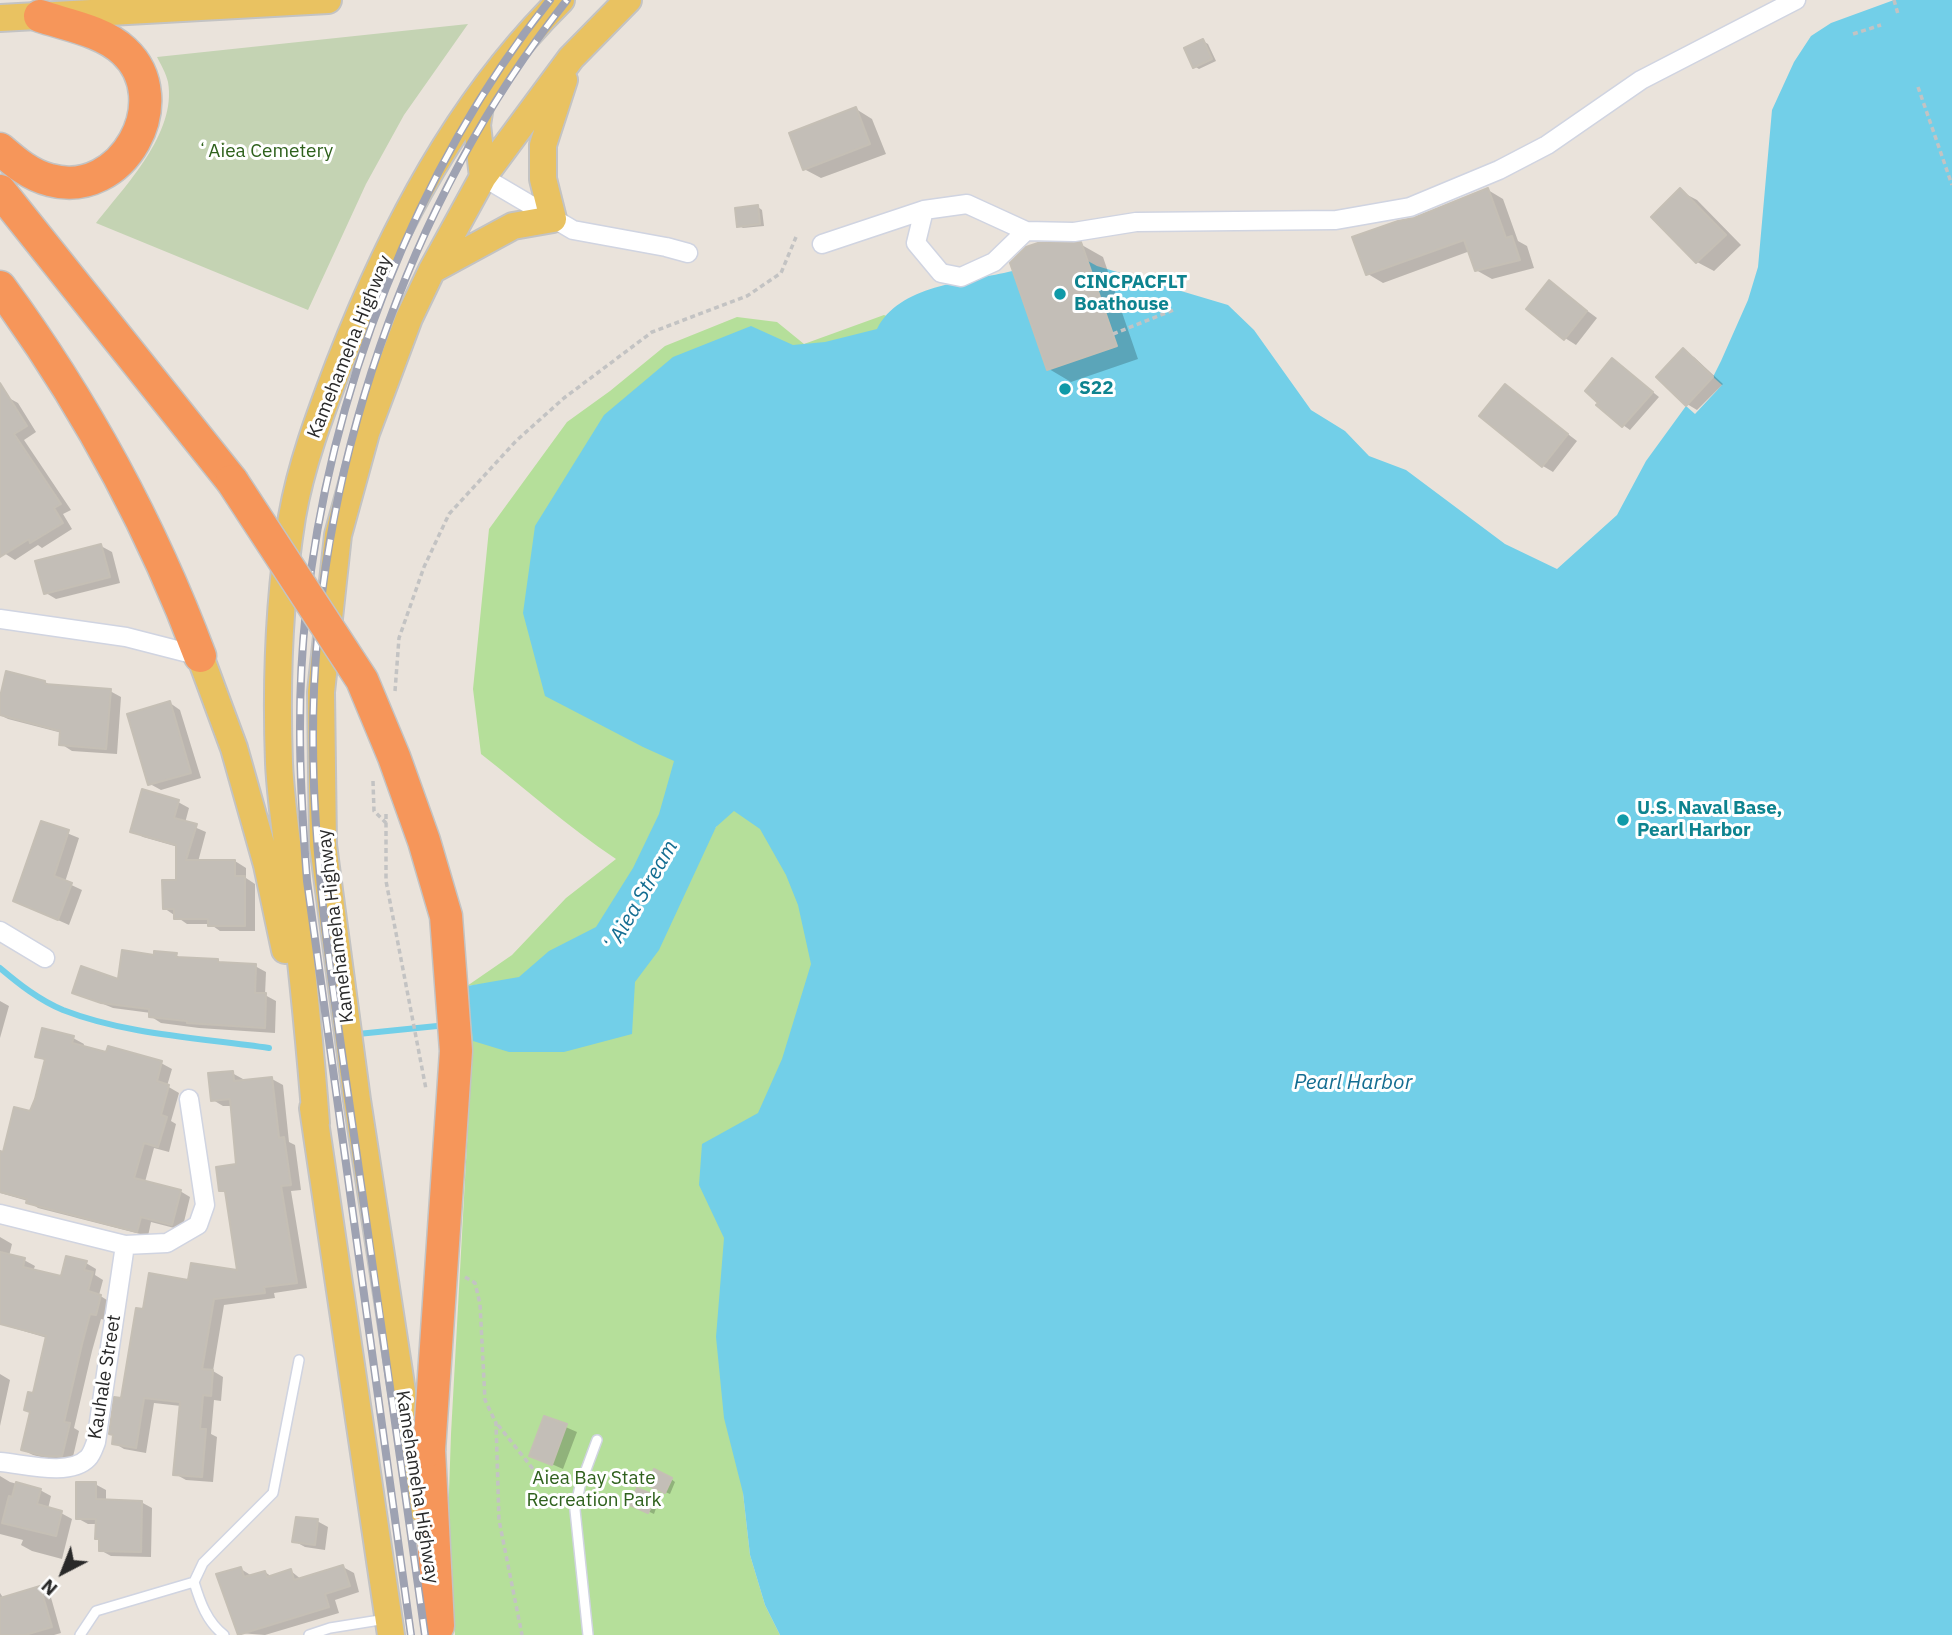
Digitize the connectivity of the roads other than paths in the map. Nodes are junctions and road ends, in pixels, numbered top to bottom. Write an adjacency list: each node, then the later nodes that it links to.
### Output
1 (111, 0): 6 (main road)
2 (328, 0): 7 (main road)
3 (561, 0): 9 (main road, Kamehameha Highway)
4 (628, 0): 8 (main road, Kamehameha Highway)
5 (1791, 1): 15 (street)
6 (0, 16): 7 (main road)
7 (40, 16): 10 (highway)
8 (571, 58): 11 (main road, Kamehameha Highway); 14 (main road)
9 (482, 90): 11 (main road); 24 (main road, Kamehameha Highway)
10 (0, 149)
11 (483, 177): 14 (street); 18 (main road, Kamehameha Highway)
12 (0, 191): 33 (highway, bridge)
13 (924, 210): 15 (street); 15 (street); 16 (street)
14 (553, 219): 17 (street); 18 (main road)
15 (1026, 231)
16 (822, 244)
17 (688, 253)
18 (432, 270): 33 (main road, Kamehameha Highway)
19 (0, 287): 21 (highway)
20 (0, 618): 21 (street)
21 (200, 656): 24 (main road, Kamehameha Highway)
22 (0, 931): 23 (street)
23 (45, 958)
24 (303, 1015): 32 (main road, Kamehameha Highway)
25 (189, 1099): 27 (street)
26 (0, 1214): 27 (street)
27 (125, 1245): 30 (street, Kauhale Street)
28 (299, 1360): 31 (lane)
29 (597, 1440): 38 (lane)
30 (0, 1462)
31 (194, 1582): 35 (lane); 36 (lane)
32 (390, 1627): 34 (lane)
33 (439, 1630)
34 (331, 1631): 37 (lane)
35 (80, 1635)
36 (224, 1635)
37 (309, 1635)
38 (588, 1635)

